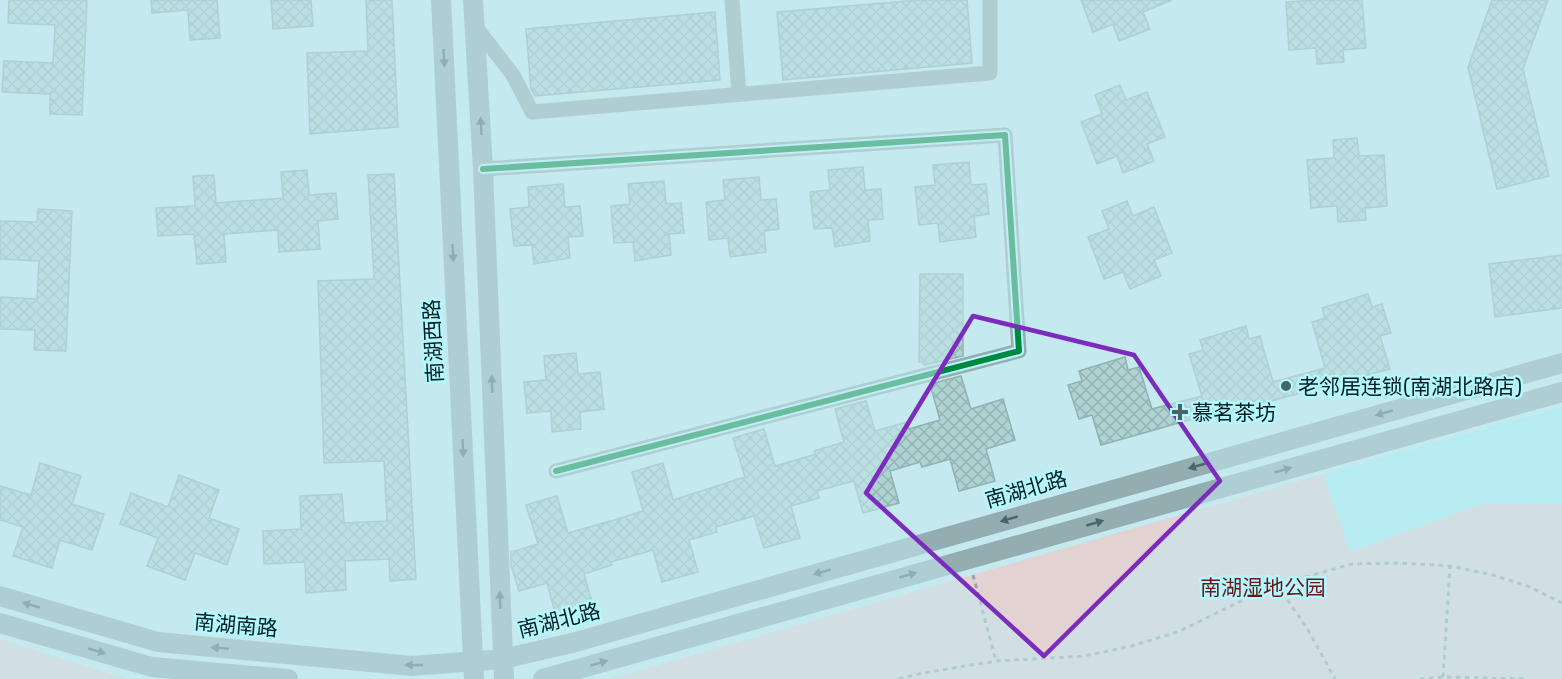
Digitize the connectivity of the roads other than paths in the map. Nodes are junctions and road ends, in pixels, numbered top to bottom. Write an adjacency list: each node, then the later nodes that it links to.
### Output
1 (441, 0): 14 (main road, 南湖西路, one-way to 14)
2 (473, 0): 5 (main road)
3 (732, 0): 6 (street)
4 (990, 0): 6 (street)
5 (475, 26): 6 (street); 7 (main road, one-way to 5)
6 (739, 94)
7 (483, 169): 10 (street); 13 (main road, one-way to 7)
8 (1562, 363): 13 (main road, 南湖北路, one-way to 13)
9 (1562, 392): 17 (main road, one-way to 9)
10 (556, 471)
11 (0, 596): 14 (main road, 南湖南路, one-way to 11)
12 (0, 623): 15 (main road, one-way to 15)
13 (503, 659): 14 (main road, 南湖北路); 16 (main road)
14 (473, 670)
15 (288, 679)
16 (504, 679)
17 (543, 679)

